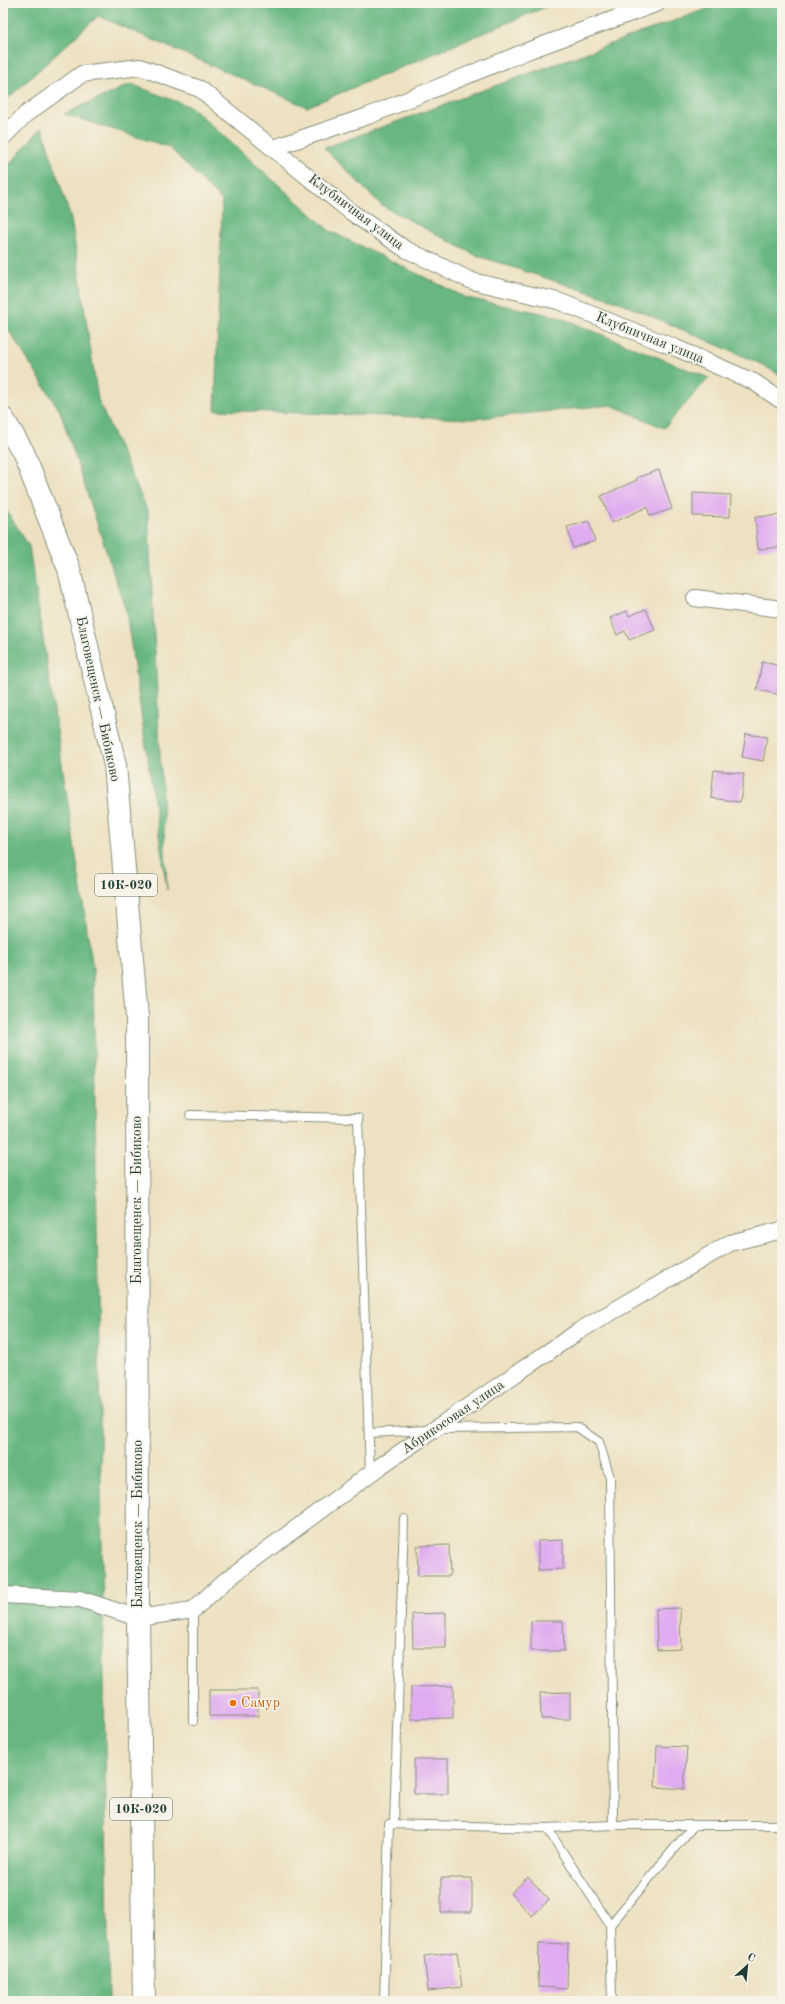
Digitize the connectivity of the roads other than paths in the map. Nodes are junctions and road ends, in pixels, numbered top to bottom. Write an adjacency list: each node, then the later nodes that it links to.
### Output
1 (658, 3): 3 (street)
2 (3, 137): 3 (street, Клубничная улица)
3 (273, 148): 4 (street, Клубничная улица)
4 (782, 401)
5 (3, 419): 16 (main road, Благовещенск — Бибиково / 10К-020)
6 (695, 598): 7 (street)
7 (782, 609)
8 (190, 1115): 11 (lane)
9 (782, 1230): 10 (street, Абрикосовая улица)
10 (435, 1429): 11 (lane); 12 (street, Абрикосовая улица); 21 (lane)
11 (369, 1434): 12 (lane)
12 (370, 1474): 15 (street, Абрикосовая улица)
13 (404, 1519): 18 (lane)
14 (3, 1595): 16 (street)
15 (193, 1610): 16 (street); 17 (lane)
16 (138, 1618): 24 (main road, Благовещенск — Бибиково / 10К-020)
17 (193, 1721)
18 (394, 1824): 22 (lane); 25 (lane)
19 (694, 1825): 20 (lane); 21 (lane); 23 (lane)
20 (782, 1825)
21 (613, 1826): 22 (lane)
22 (547, 1828): 23 (lane)
23 (610, 1925): 26 (lane)
24 (144, 2001)
25 (384, 2001)
26 (612, 2001)

